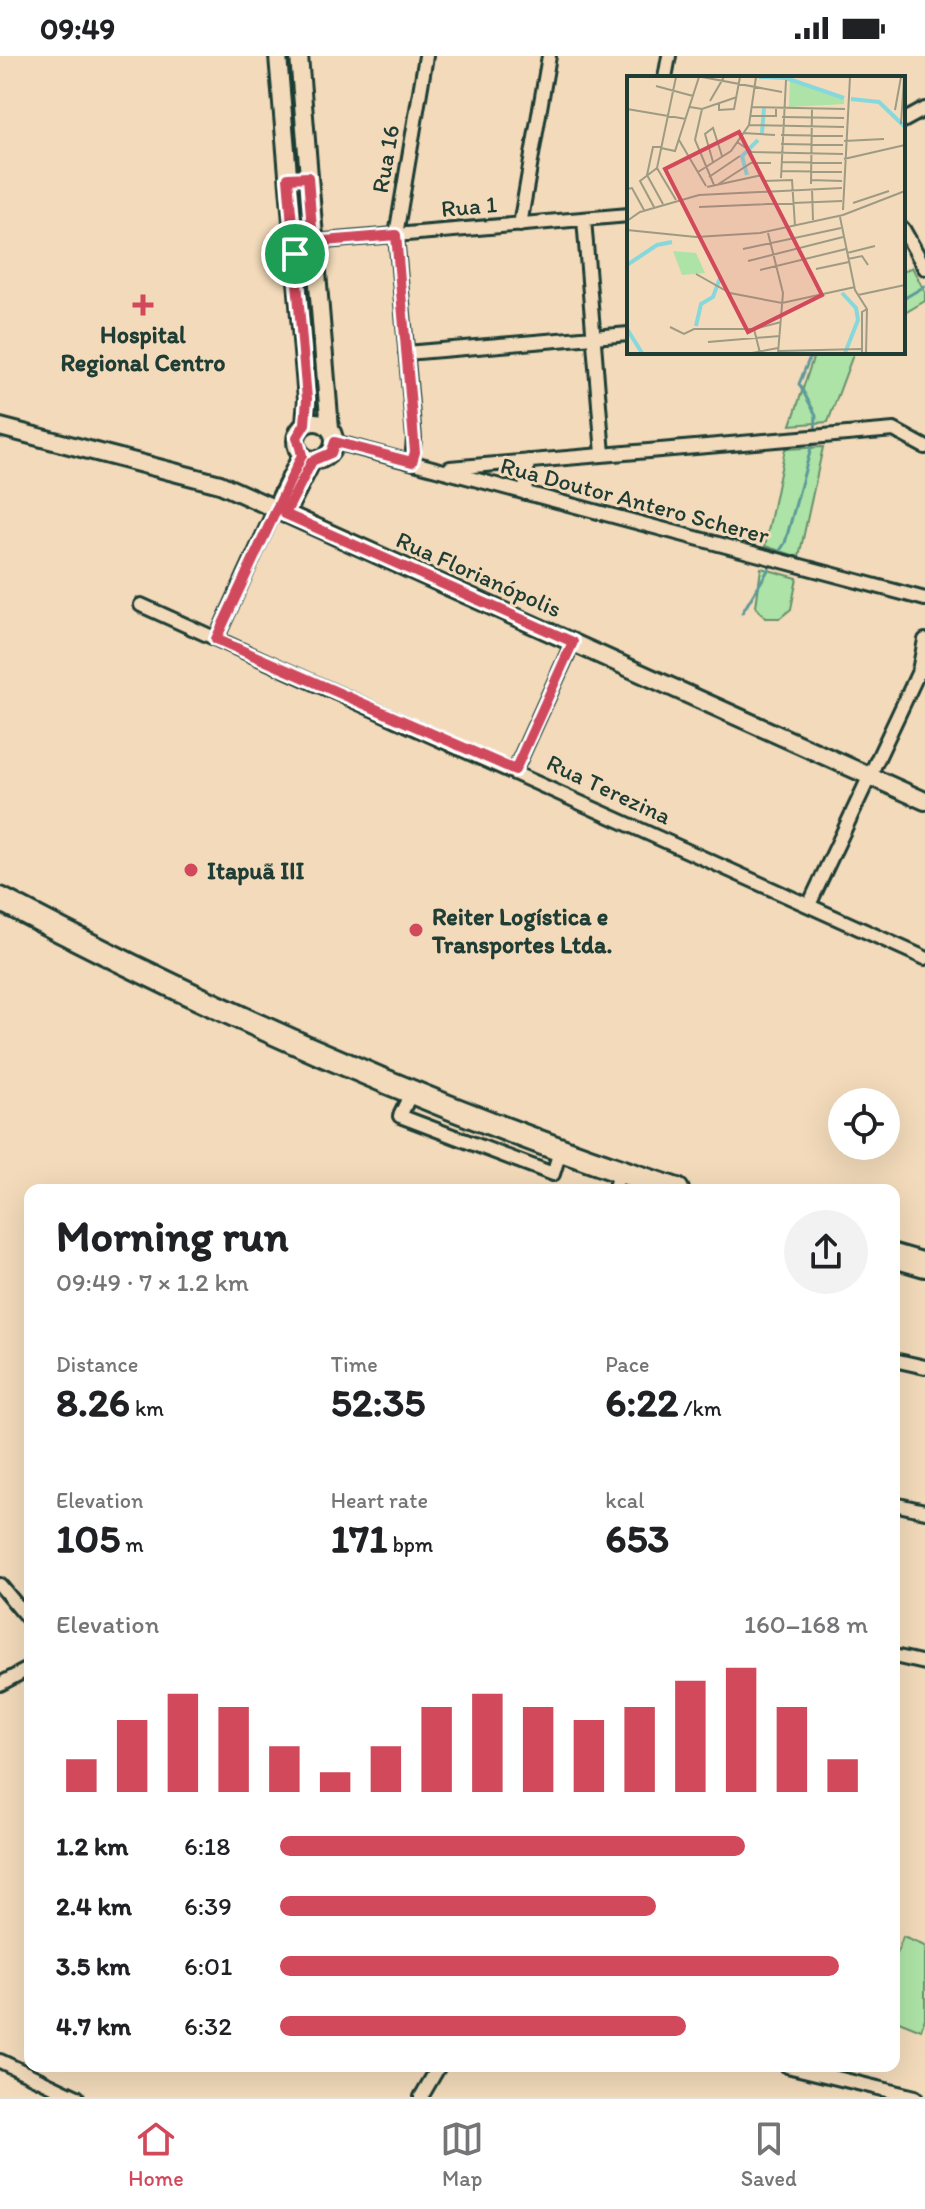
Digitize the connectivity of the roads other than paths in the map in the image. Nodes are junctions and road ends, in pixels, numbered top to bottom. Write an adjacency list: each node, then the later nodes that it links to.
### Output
1 (278, 56): 10 (street)
2 (299, 56): 9 (street)
3 (426, 56): 15 (street, Rua 16)
4 (549, 56): 13 (street)
5 (669, 56): 6 (street)
6 (665, 76)
7 (925, 109): 8 (street)
8 (905, 120)
9 (308, 177): 10 (street); 16 (street)
10 (288, 178): 21 (street)
11 (627, 215): 12 (street, Rua 1)
12 (584, 219): 13 (street, Rua 1); 19 (street)
13 (520, 225): 15 (street, Rua 1)
14 (905, 233): 17 (street)
15 (396, 235): 16 (street, Rua 1); 20 (street, Rua 16)
16 (313, 242): 23 (street)
17 (925, 268)
18 (627, 334): 19 (street)
19 (594, 337): 20 (street); 25 (street)
20 (406, 353): 28 (street, Rua 16)
21 (305, 424): 23 (street); 26 (street)
22 (0, 427): 31 (street, Rua Florianópolis)
23 (332, 436): 26 (street); 28 (street, Rua Doutor Antero Scherer)
24 (925, 447): 25 (street)
25 (603, 454): 27 (street)
26 (307, 458): 31 (street)
27 (528, 461): 29 (street); 30 (street)
28 (412, 462): 29 (street, Rua Doutor Antero Scherer)
29 (439, 469): 30 (street, Rua Doutor Antero Scherer)
30 (525, 493): 32 (street, Rua Doutor Antero Scherer)
31 (280, 512): 34 (street); 36 (street, Rua Florianópolis)
32 (925, 599)
33 (141, 605): 34 (street, Rua Terezina)
34 (216, 639): 38 (street, Rua Terezina)
35 (925, 640): 37 (street)
36 (573, 642): 38 (street); 39 (street, Rua Florianópolis)
37 (922, 672): 39 (street)
38 (515, 770): 42 (street, Rua Terezina)
39 (870, 775): 40 (street, Rua Florianópolis); 42 (street)
40 (925, 801)
41 (0, 899): 44 (highway)
42 (809, 905): 43 (street, Rua Terezina)
43 (925, 958)
44 (412, 1091): 45 (highway); 47 (street)
45 (448, 1104): 46 (highway); 47 (street)
46 (506, 1127): 48 (highway); 49 (street)
47 (437, 1130): 49 (street)
48 (561, 1148): 49 (street); 50 (highway)
49 (494, 1152)
50 (617, 1180): 51 (highway)
51 (641, 1184)
52 (900, 1258): 53 (highway)
53 (925, 1265)
54 (900, 1361): 55 (street)
55 (925, 1367)
56 (900, 1505): 57 (street)
57 (925, 1511)
58 (0, 1585): 59 (street)
59 (24, 1614)
60 (900, 1657): 61 (street)
61 (925, 1663)
62 (24, 1671): 63 (street)
63 (0, 1684)
64 (0, 2061): 67 (street)
65 (436, 2072): 68 (street)
66 (812, 2072): 69 (street)
67 (77, 2097)
68 (421, 2097)
69 (915, 2097)

